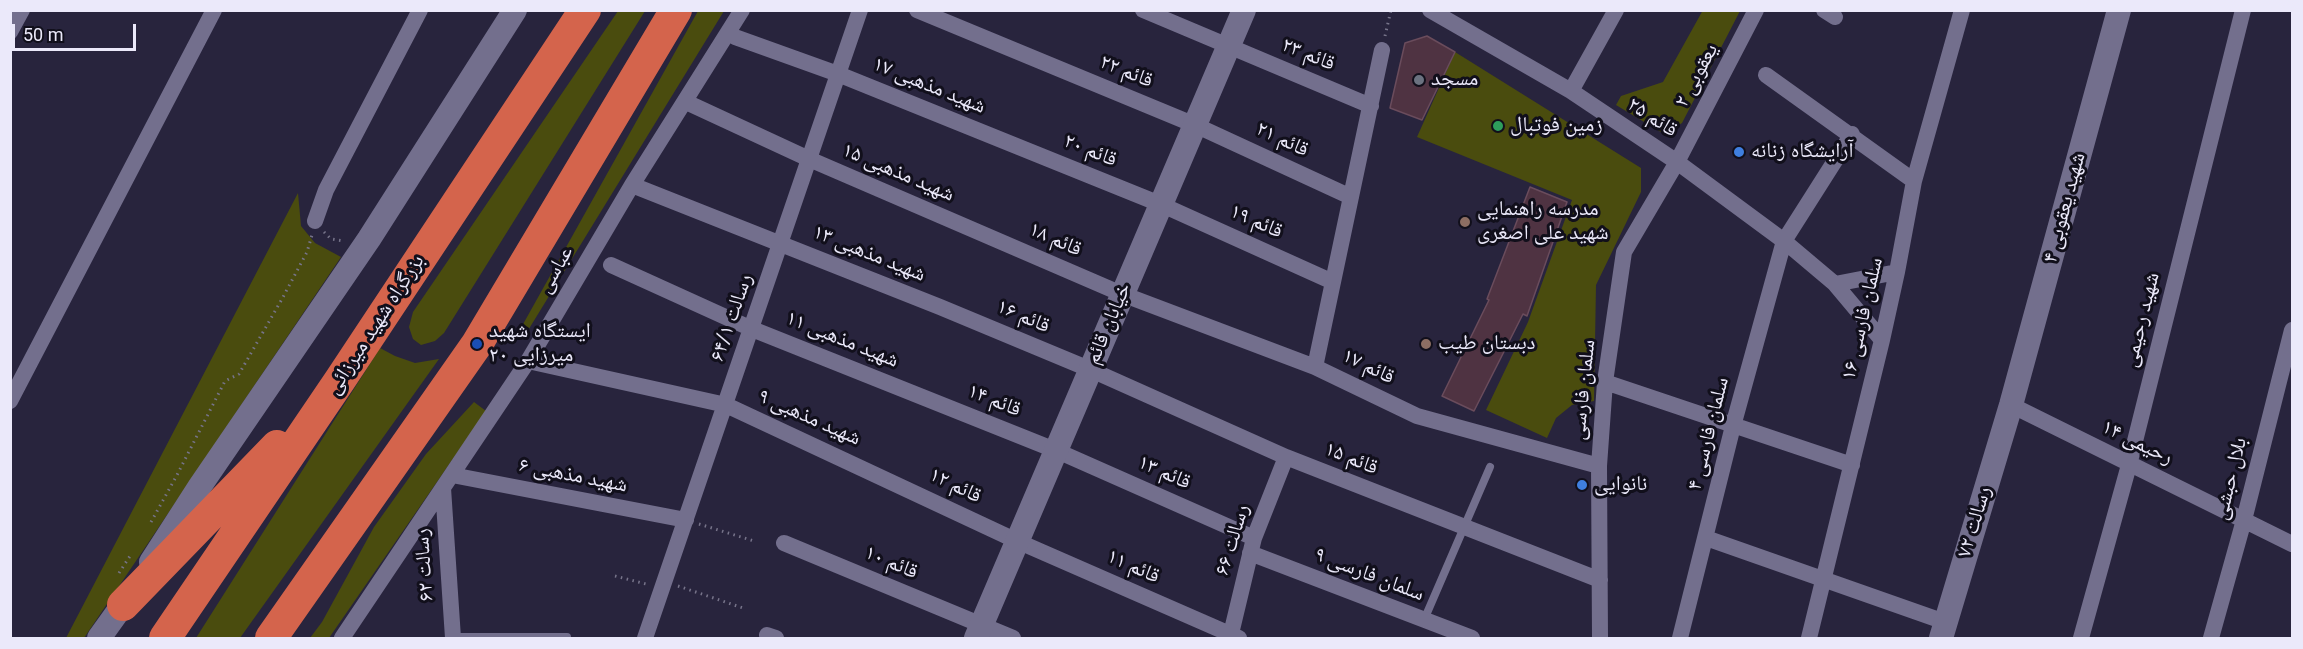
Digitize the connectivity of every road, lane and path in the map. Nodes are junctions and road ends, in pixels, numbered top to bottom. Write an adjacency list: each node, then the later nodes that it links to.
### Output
1 (22, 10): 19 (street)
2 (214, 10): 57 (street)
3 (420, 10): 37 (street)
4 (515, 10): 39 (street)
5 (585, 10): 54 (highway, بزرگراه شهید میرزائی)
6 (676, 10): 94 (highway)
7 (742, 10): 26 (street, عباسی)
8 (860, 10): 23 (street, رسالت ۶۴/۱)
9 (917, 10): 28 (street, قائم ۲۲)
10 (1143, 10): 21 (street, قائم ۲۳)
11 (1244, 10): 21 (street, خیابان قائم)
12 (1391, 10): 22 (path)
13 (1616, 10): 25 (street)
14 (1756, 10): 32 (street, یعقوبی ۲)
15 (1962, 10): 33 (street, سلمان فارسی ۱۶)
16 (2119, 10): 59 (street, شهید یعقوبی ۴)
17 (2243, 10): 64 (street, شهید رحیمی)
18 (1440, 13): 25 (street, قائم ۲۵)
19 (10, 32)
20 (735, 37): 23 (street, شهید مذهبی ۱۷)
21 (1228, 47): 27 (street, قائم ۲۳); 28 (street, خیابان قائم)
22 (1382, 50): 27 (street)
23 (838, 74): 30 (street, شهید مذهبی ۱۷); 31 (street, رسالت ۶۴/۱)
24 (1766, 75): 29 (street)
25 (1571, 92): 32 (street, قائم ۲۵)
26 (686, 102): 31 (street, شهید مذهبی ۱۵); 34 (street, عباسی)
27 (1371, 106): 35 (street)
28 (1195, 125): 35 (street, قائم ۲۱); 36 (street, خیابان قائم)
29 (1852, 134): 33 (street); 40 (street, سلمان فارسی ۴)
30 (1004, 141): 36 (street, قائم ۲۰)
31 (809, 159): 38 (street, شهید مذهبی ۱۵); 41 (street, رسالت ۶۴/۱)
32 (1677, 162): 40 (street, قائم ۲۵); 55 (street, سلمان فارسی)
33 (1914, 181): 43 (street, سلمان فارسی ۱۶)
34 (632, 185): 41 (street, شهید مذهبی ۱۳); 51 (street, عباسی)
35 (1351, 196): 44 (street)
36 (1160, 204): 44 (street, قائم ۱۹); 46 (street, خیابان قائم)
37 (315, 221): 39 (path); 71 (path)
38 (970, 228): 46 (street, قائم ۱۸)
39 (369, 239): 84 (street)
40 (1784, 242): 45 (street, قائم ۲۵); 60 (street, سلمان فارسی ۴)
41 (781, 244): 47 (street, شهید مذهبی ۱۳); 48 (street, رسالت ۶۴/۱)
42 (611, 265): 48 (street, شهید مذهبی ۱۱)
43 (1898, 272): 45 (street); 50 (street, سلمان فارسی ۱۶)
44 (1333, 282): 52 (street)
45 (1835, 284): 50 (street, قائم ۲۵)
46 (1122, 294): 52 (street, قائم ۱۷); 53 (street, خیابان قائم)
47 (940, 307): 53 (street, قائم ۱۶)
48 (752, 329): 56 (street, شهید مذهبی ۱۱); 58 (street, رسالت ۶۴/۱)
49 (2292, 330): 70 (street, بلال حبشی)
50 (1882, 340): 63 (street, سلمان فارسی ۱۶)
51 (528, 361): 58 (street, شهید مذهبی ۹); 68 (street, عباسی)
52 (1315, 367): 65 (street, قائم ۱۷)
53 (1089, 369): 61 (street, خیابان قائم); 62 (street, قائم ۱۵)
54 (340, 380): 84 (highway); 93 (highway, بزرگراه شهید میرزائی)
55 (1605, 382): 60 (street); 65 (street, سلمان فارسی)
56 (916, 394): 61 (street, قائم ۱۴)
57 (10, 401)
58 (726, 405): 67 (street, شهید مذهبی ۹); 69 (street, رسالت ۶۴/۱)
59 (2011, 405): 64 (street, رحیمی ۱۴); 87 (street, رسالت ۷۲)
60 (1733, 426): 63 (street); 73 (street, سلمان فارسی ۴)
61 (1055, 450): 75 (street, خیابان قائم); 78 (street, قائم ۱۳)
62 (1286, 458): 72 (street, قائم ۱۵); 78 (street, رسالت ۶۶)
63 (1852, 465): 81 (street, سلمان فارسی ۱۶)
64 (2128, 465): 70 (street, رحیمی ۱۴); 102 (street, شهید رحیمی)
65 (1599, 466): 82 (street, سلمان فارسی)
66 (1490, 468): 72 (lane)
67 (874, 472): 75 (street, قائم ۱۲)
68 (447, 482): 69 (street, شهید مذهبی ۶); 91 (street, رسالت ۶۲); 95 (street, عباسی)
69 (686, 520): 74 (path); 83 (street, رسالت ۶۴/۱)
70 (2244, 520): 77 (street, رحیمی ۱۴); 103 (street, بلال حبشی)
71 (150, 523)
72 (1463, 528): 82 (street, قائم ۱۵); 86 (lane)
73 (1706, 538): 81 (street); 100 (street, سلمان فارسی ۴)
74 (754, 541)
75 (1017, 541): 88 (street, خیابان قائم); 90 (street, قائم ۱۱)
76 (784, 543): 88 (street, قائم ۱۰)
77 (2292, 544)
78 (1252, 545): 86 (street, سلمان فارسی ۹); 90 (street, رسالت ۶۶)
79 (132, 552): 84 (path)
80 (615, 576): 83 (path)
81 (1824, 579): 87 (street); 101 (street, سلمان فارسی ۱۶)
82 (1599, 580): 99 (street, سلمان فارسی)
83 (664, 585): 85 (path); 96 (street, رسالت ۶۴/۱)
84 (119, 593): 92 (street)
85 (743, 608)
86 (1424, 620): 98 (street, سلمان فارسی ۹)
87 (1943, 630)
88 (979, 632): 97 (street, قائم ۱۰)
89 (567, 637): 91 (lane)
90 (1233, 637)
91 (453, 638)
92 (99, 639)
93 (165, 639)
94 (271, 639)
95 (342, 639)
96 (645, 639)
97 (1013, 639)
98 (1472, 639)
99 (1600, 639)
100 (1680, 639)
101 (1809, 639)
102 (2081, 639)
103 (2211, 639)

